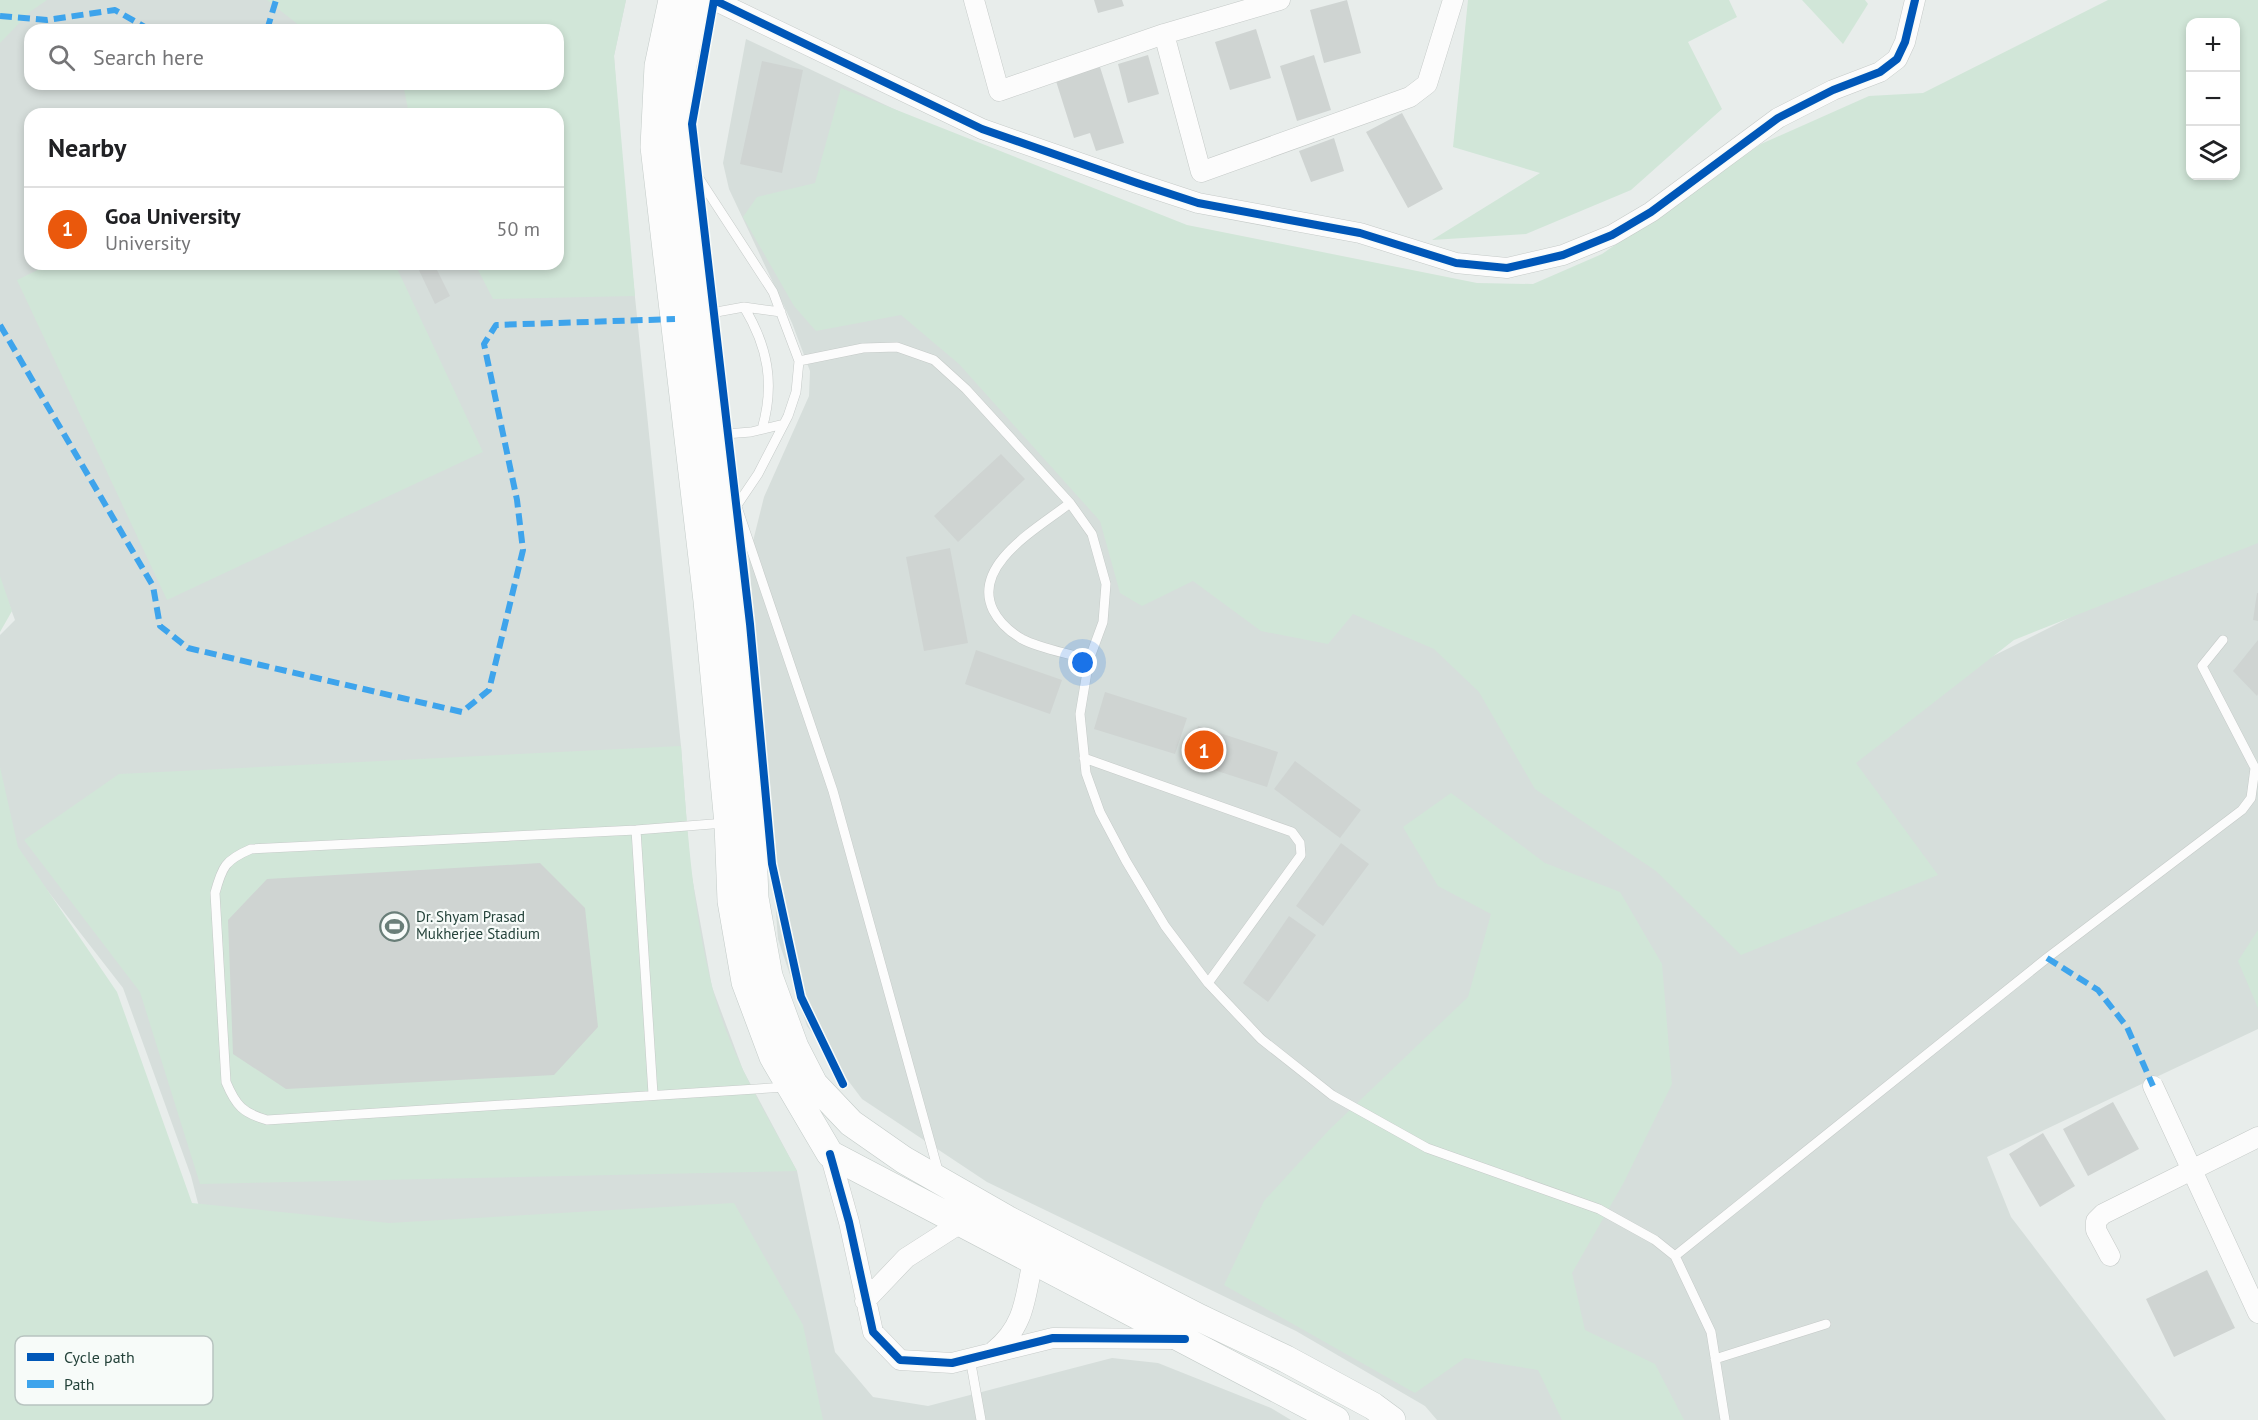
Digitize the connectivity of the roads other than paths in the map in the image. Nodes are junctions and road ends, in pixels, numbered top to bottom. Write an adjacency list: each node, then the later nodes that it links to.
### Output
1 (672, 0): 12 (main road)
2 (696, 0): 9 (main road)
3 (714, 0): 7 (street)
4 (974, 0): 8 (street)
5 (1280, 0): 8 (street)
6 (1453, 0): 8 (street)
7 (1915, 0)
8 (1164, 34)
9 (678, 146): 11 (lane); 12 (main road)
10 (744, 307): 11 (lane); 12 (lane); 15 (lane)
11 (780, 312): 13 (lane)
12 (687, 317): 16 (main road); 23 (main road)
13 (799, 361): 14 (lane); 17 (lane)
14 (784, 424): 15 (lane); 18 (lane)
15 (762, 429): 16 (lane)
16 (713, 435): 18 (main road)
17 (1070, 503): 20 (lane); 20 (lane)
18 (730, 515): 23 (main road); 32 (lane)
19 (2223, 640): 22 (lane)
20 (1089, 660): 21 (lane)
21 (1084, 758): 25 (lane); 25 (lane)
22 (2257, 765): 34 (lane)
23 (734, 807): 24 (lane); 27 (main road); 32 (main road)
24 (636, 830): 28 (lane); 28 (lane)
25 (1208, 983): 34 (lane)
26 (2153, 1086): 31 (street)
27 (789, 1087): 28 (lane); 30 (main road)
28 (653, 1094)
29 (2258, 1137): 31 (street)
30 (830, 1154): 33 (main road); 37 (street)
31 (2192, 1170): 35 (street); 38 (street)
32 (941, 1181): 40 (main road)
33 (960, 1224): 36 (main road); 37 (street)
34 (1675, 1256): 43 (lane)
35 (2110, 1256)
36 (1033, 1260): 40 (main road); 41 (street)
37 (865, 1301): 42 (street)
38 (2258, 1313)
39 (1826, 1324): 43 (lane)
40 (1180, 1327): 41 (street); 45 (main road); 46 (main road)
41 (993, 1352): 42 (street)
42 (970, 1358): 44 (lane)
43 (1715, 1359): 47 (lane)
44 (981, 1420)
45 (1336, 1420)
46 (1392, 1420)
47 (1725, 1420)

